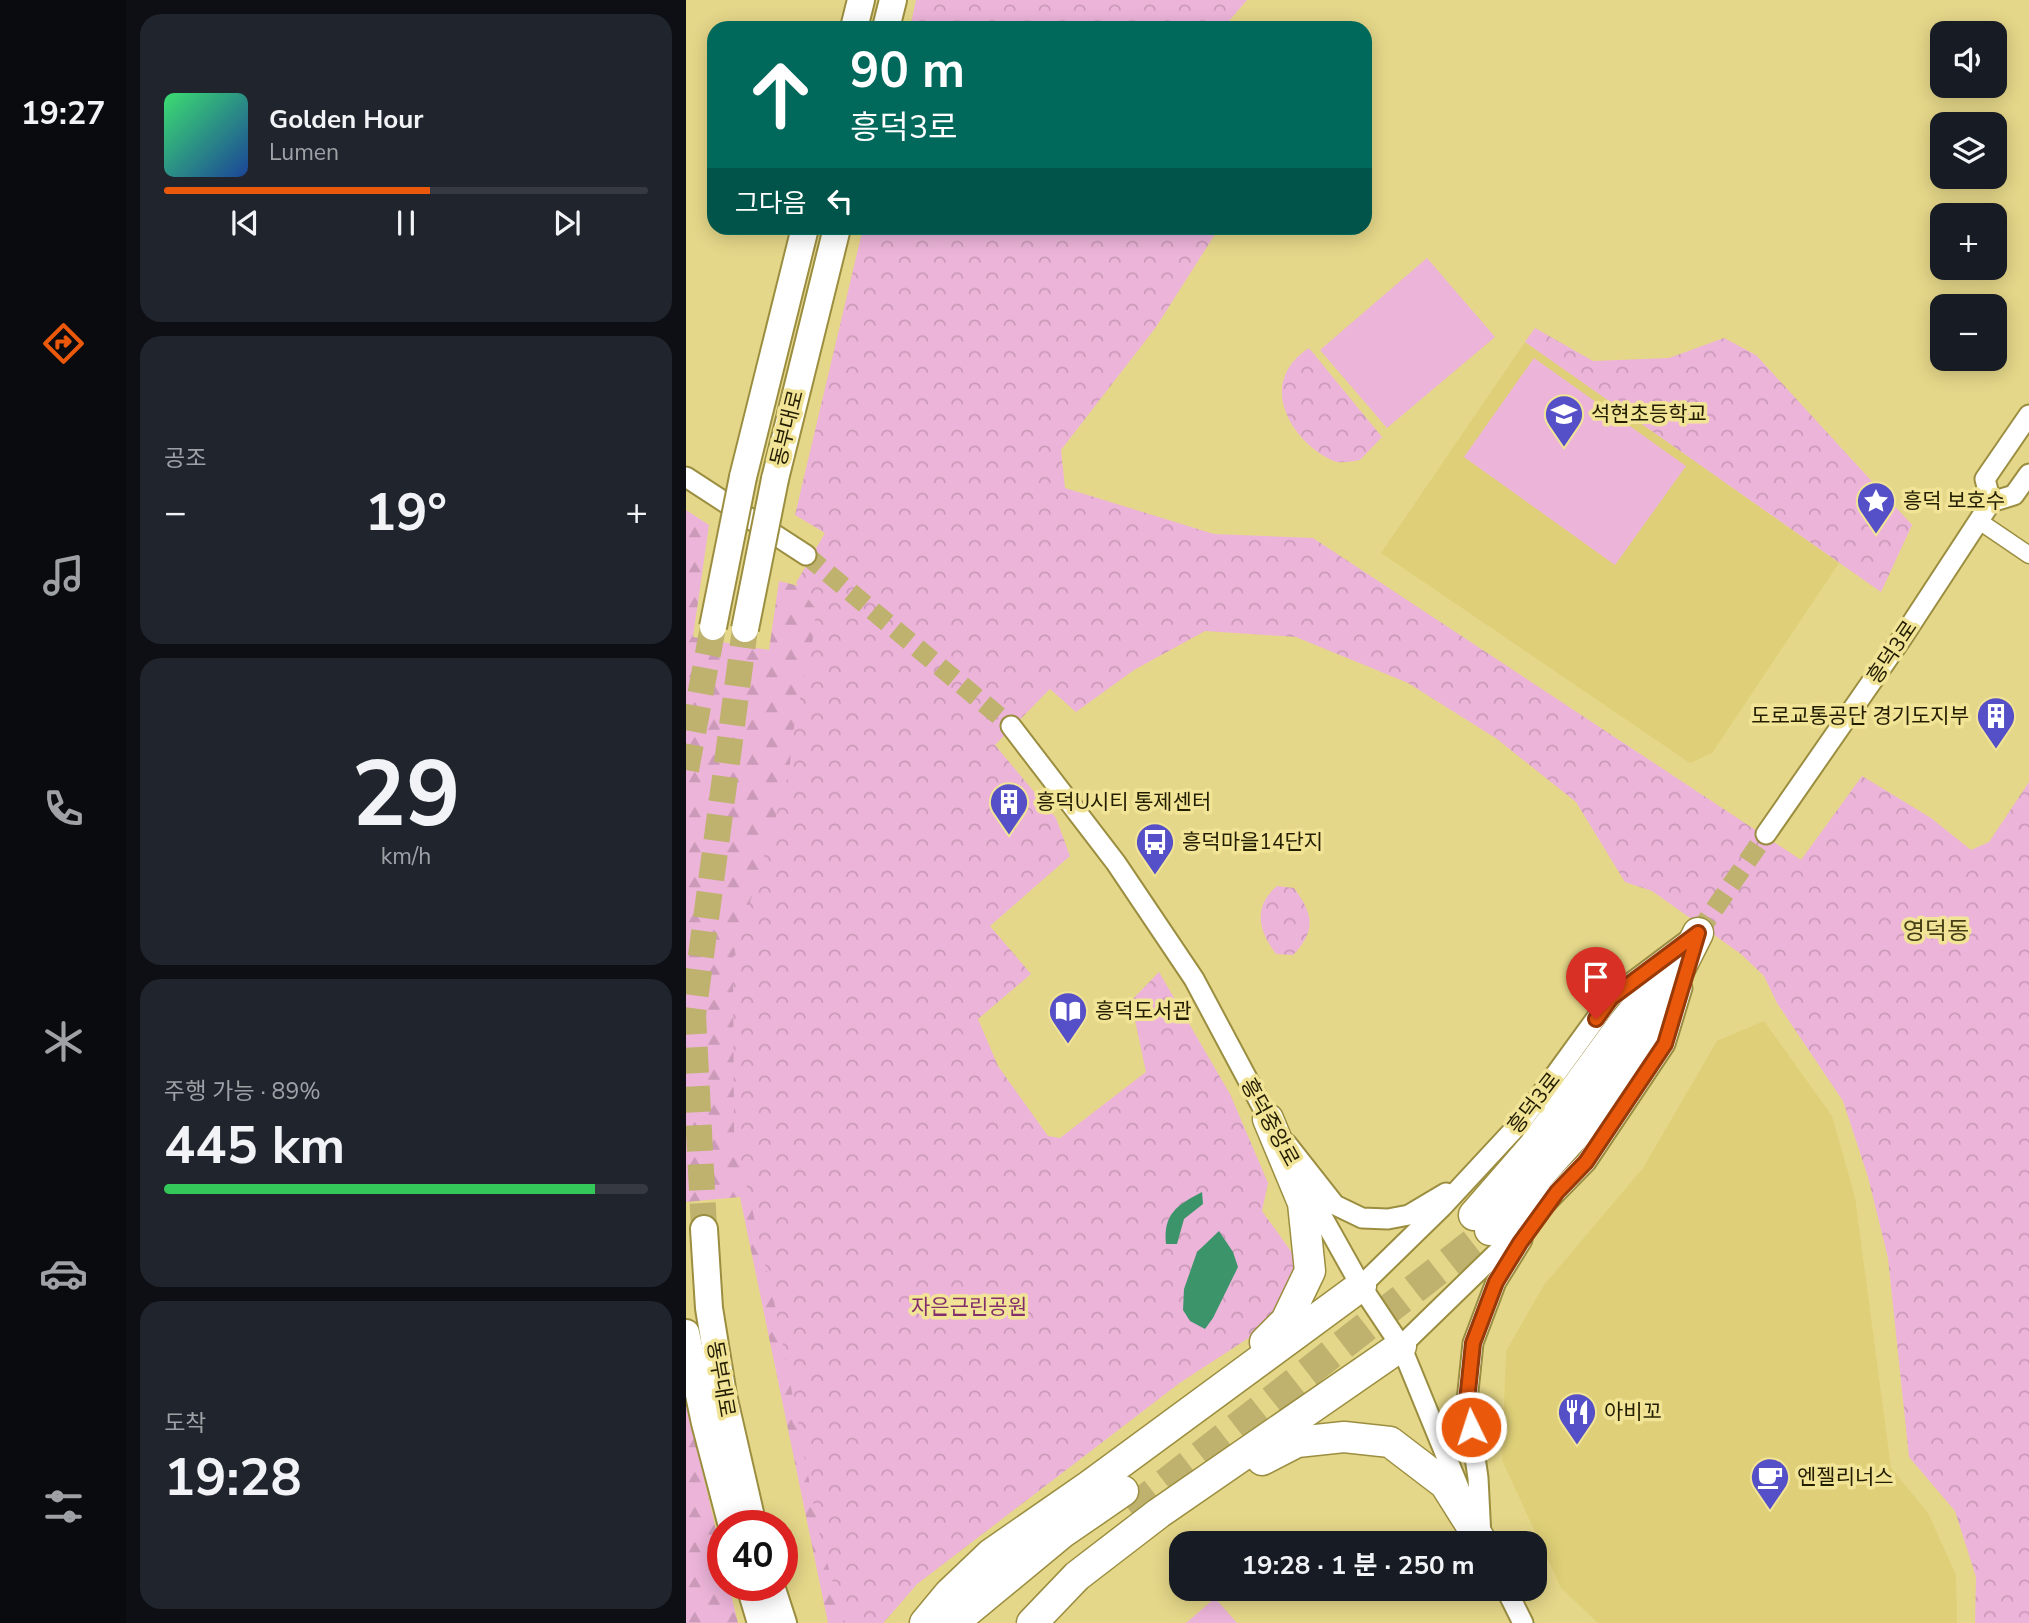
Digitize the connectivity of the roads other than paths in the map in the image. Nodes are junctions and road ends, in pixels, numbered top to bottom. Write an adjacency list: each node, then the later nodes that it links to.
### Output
1 (861, 0): 3 (highway)
2 (893, 0): 4 (highway)
3 (856, 21)
4 (888, 21)
5 (803, 235): 14 (highway, 동부대로, bridge)
6 (835, 235): 15 (highway, 동부대로, bridge)
7 (2029, 415): 10 (street)
8 (2029, 474): 10 (street, 흥덕3로)
9 (686, 477): 12 (street)
10 (1991, 502): 11 (street, 흥덕3로)
11 (1979, 521): 13 (street); 17 (street, 흥덕3로)
12 (806, 555)
13 (2029, 555)
14 (713, 627)
15 (745, 629)
16 (1011, 726): 19 (street, 흥덕중앙로)
17 (1766, 834)
18 (1698, 933): 20 (street, 흥덕3로); 21 (street); 22 (highway)
19 (1268, 1119): 20 (street); 24 (street, 흥덕중앙로); 27 (highway)
20 (1468, 1180): 24 (street, 흥덕3로)
21 (1557, 1192): 26 (street); 33 (street)
22 (1482, 1222)
23 (704, 1229): 30 (highway, 동부대로)
24 (1361, 1286): 26 (street, 흥덕중앙로); 27 (highway)
25 (686, 1333): 29 (highway, 동부대로)
26 (1401, 1346): 28 (highway); 32 (street, 흥덕중앙로)
27 (1185, 1416): 39 (highway)
28 (1138, 1505): 31 (highway); 40 (highway); 41 (highway); 42 (highway)
29 (728, 1510)
30 (749, 1510)
31 (1475, 1531)
32 (1477, 1531)
33 (1481, 1531)
34 (754, 1601): 37 (highway)
35 (776, 1601): 38 (highway)
36 (1512, 1601): 43 (street)
37 (761, 1623)
38 (783, 1623)
39 (925, 1623)
40 (953, 1623)
41 (1009, 1623)
42 (1032, 1623)
43 (1523, 1623)

